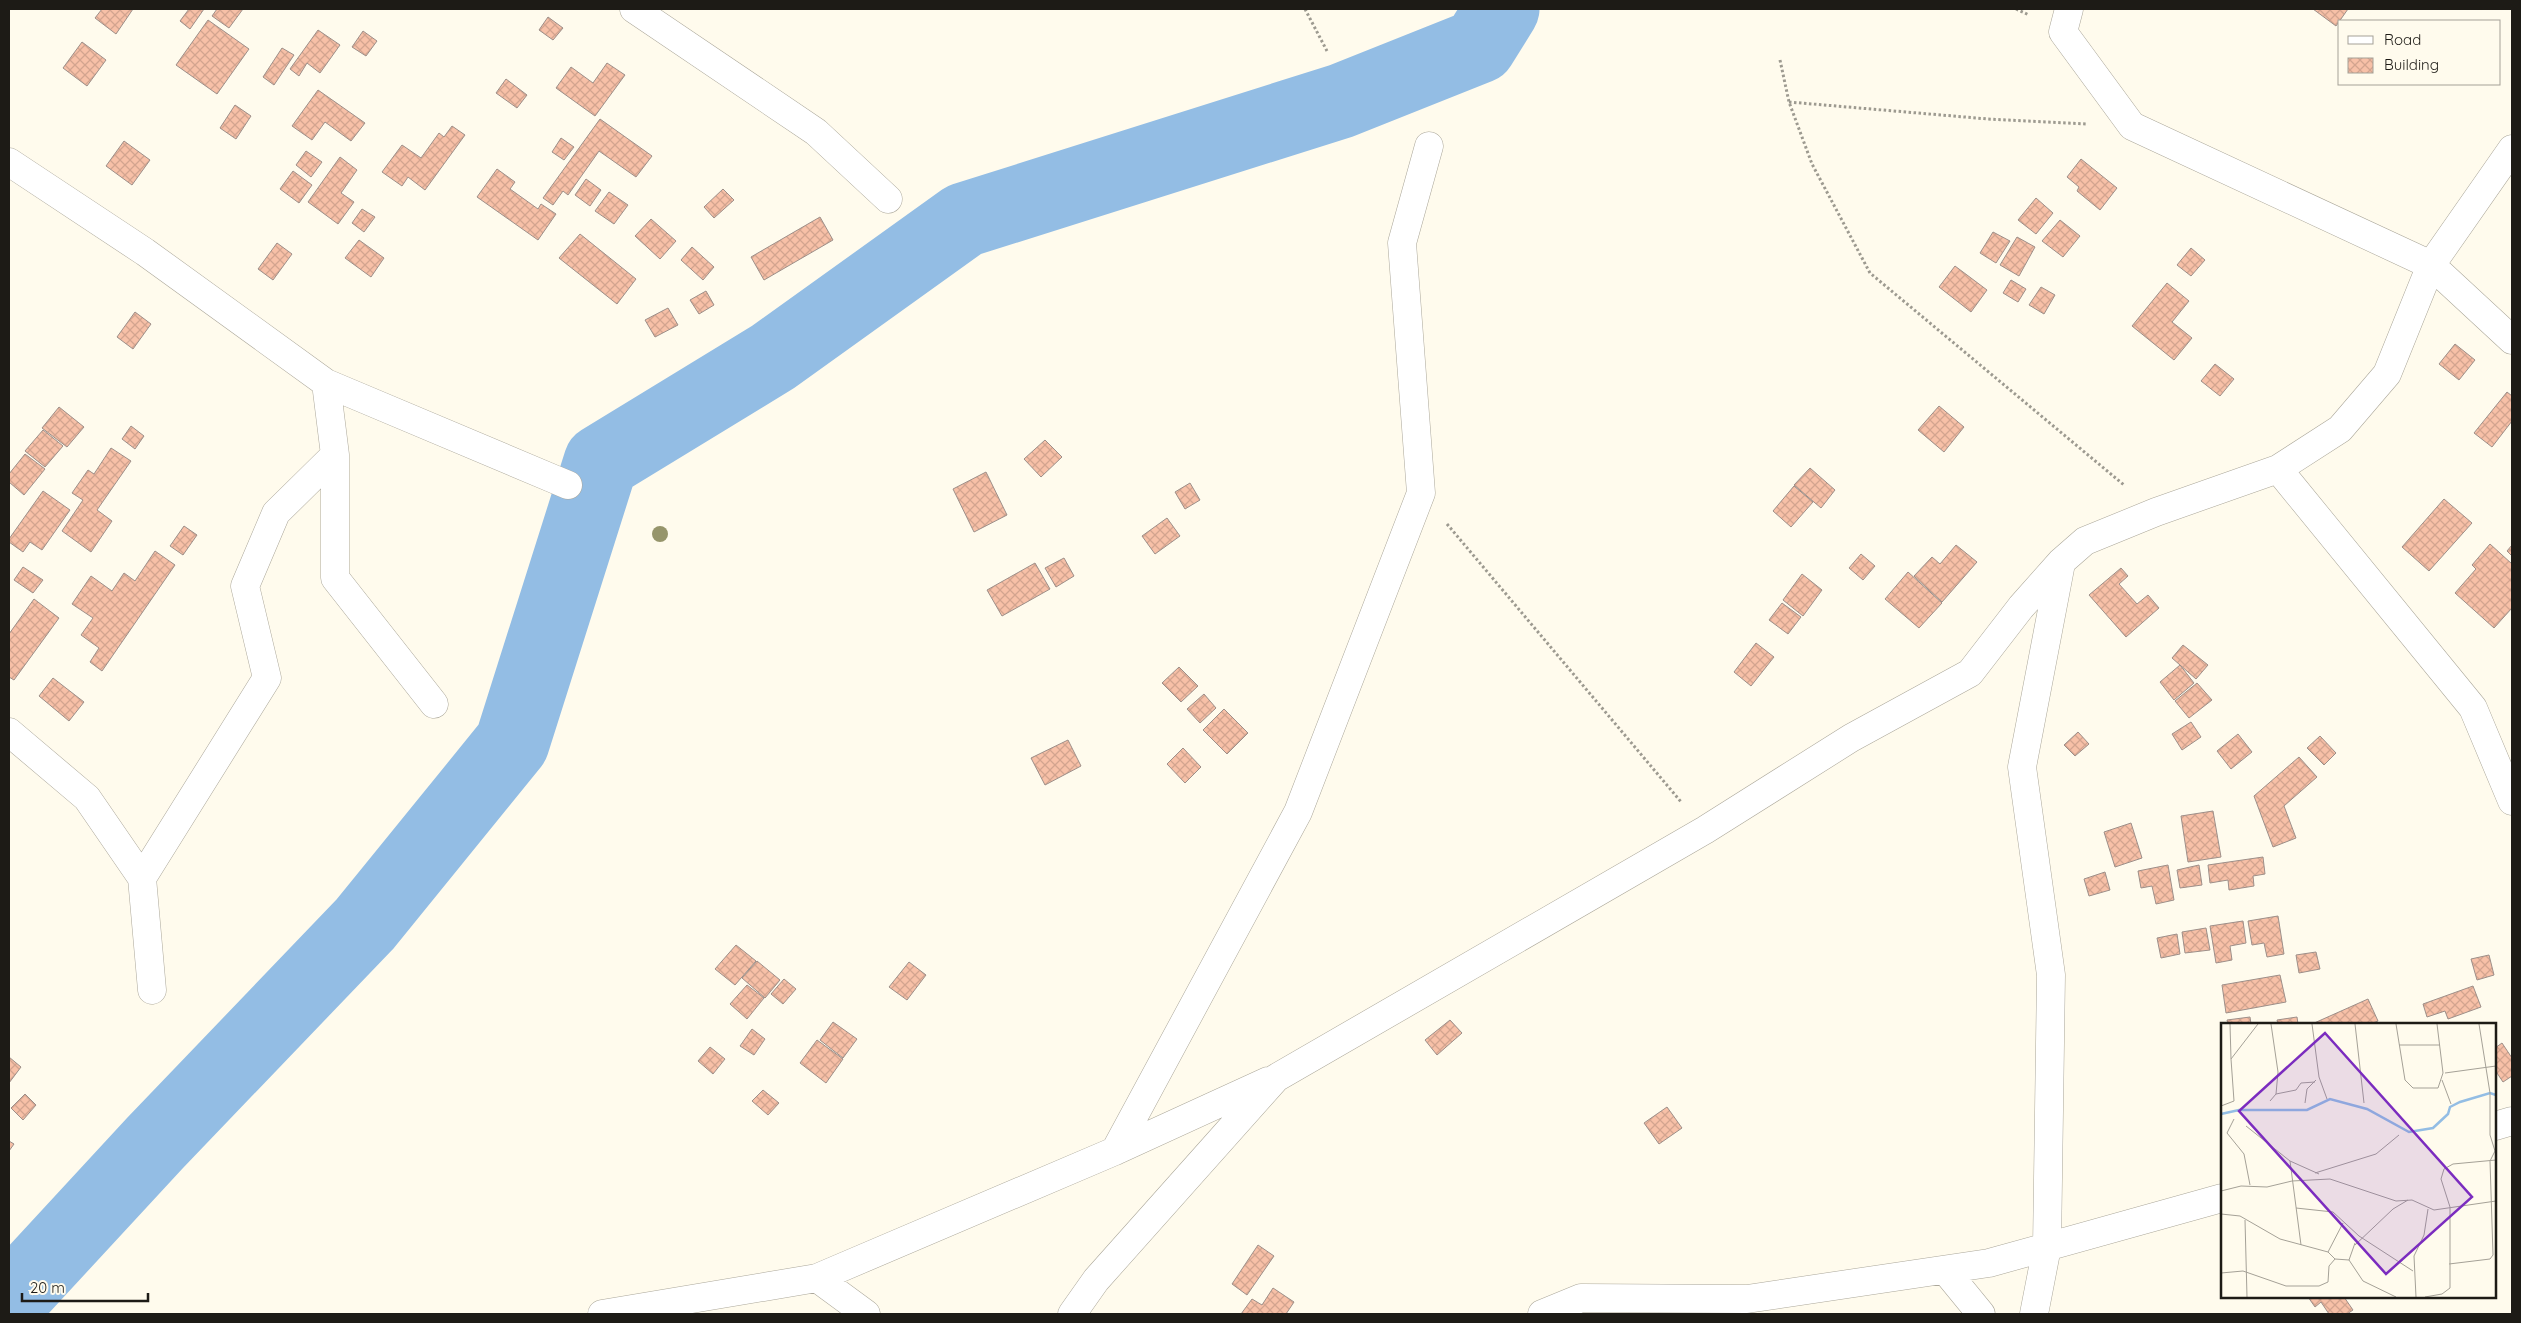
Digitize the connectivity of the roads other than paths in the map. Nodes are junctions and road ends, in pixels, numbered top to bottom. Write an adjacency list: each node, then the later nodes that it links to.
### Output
1 (634, 9): 6 (street)
2 (2069, 9): 7 (street)
3 (1429, 146): 22 (street)
4 (2512, 149): 7 (street)
5 (9, 162): 9 (street)
6 (888, 199)
7 (2432, 265): 8 (street); 11 (street)
8 (2512, 340)
9 (326, 383): 10 (street); 12 (street)
10 (335, 456): 14 (street); 17 (street)
11 (2278, 469): 13 (street); 16 (street)
12 (568, 485)
13 (2061, 562): 19 (street); 24 (street)
14 (434, 704)
15 (9, 732): 17 (street)
16 (2512, 801)
17 (142, 878): 18 (street)
18 (152, 990)
19 (1276, 1078): 22 (street); 30 (street)
20 (2512, 1121): 21 (street)
21 (2496, 1126)
22 (1115, 1151): 26 (street)
23 (2221, 1198): 24 (street)
24 (2047, 1247): 25 (street); 33 (street)
25 (1945, 1270): 27 (street); 32 (street)
26 (817, 1278): 28 (street); 29 (street)
27 (1750, 1306): 31 (street)
28 (602, 1314)
29 (866, 1314)
30 (1072, 1314)
31 (1542, 1314)
32 (1981, 1314)
33 (2034, 1314)

